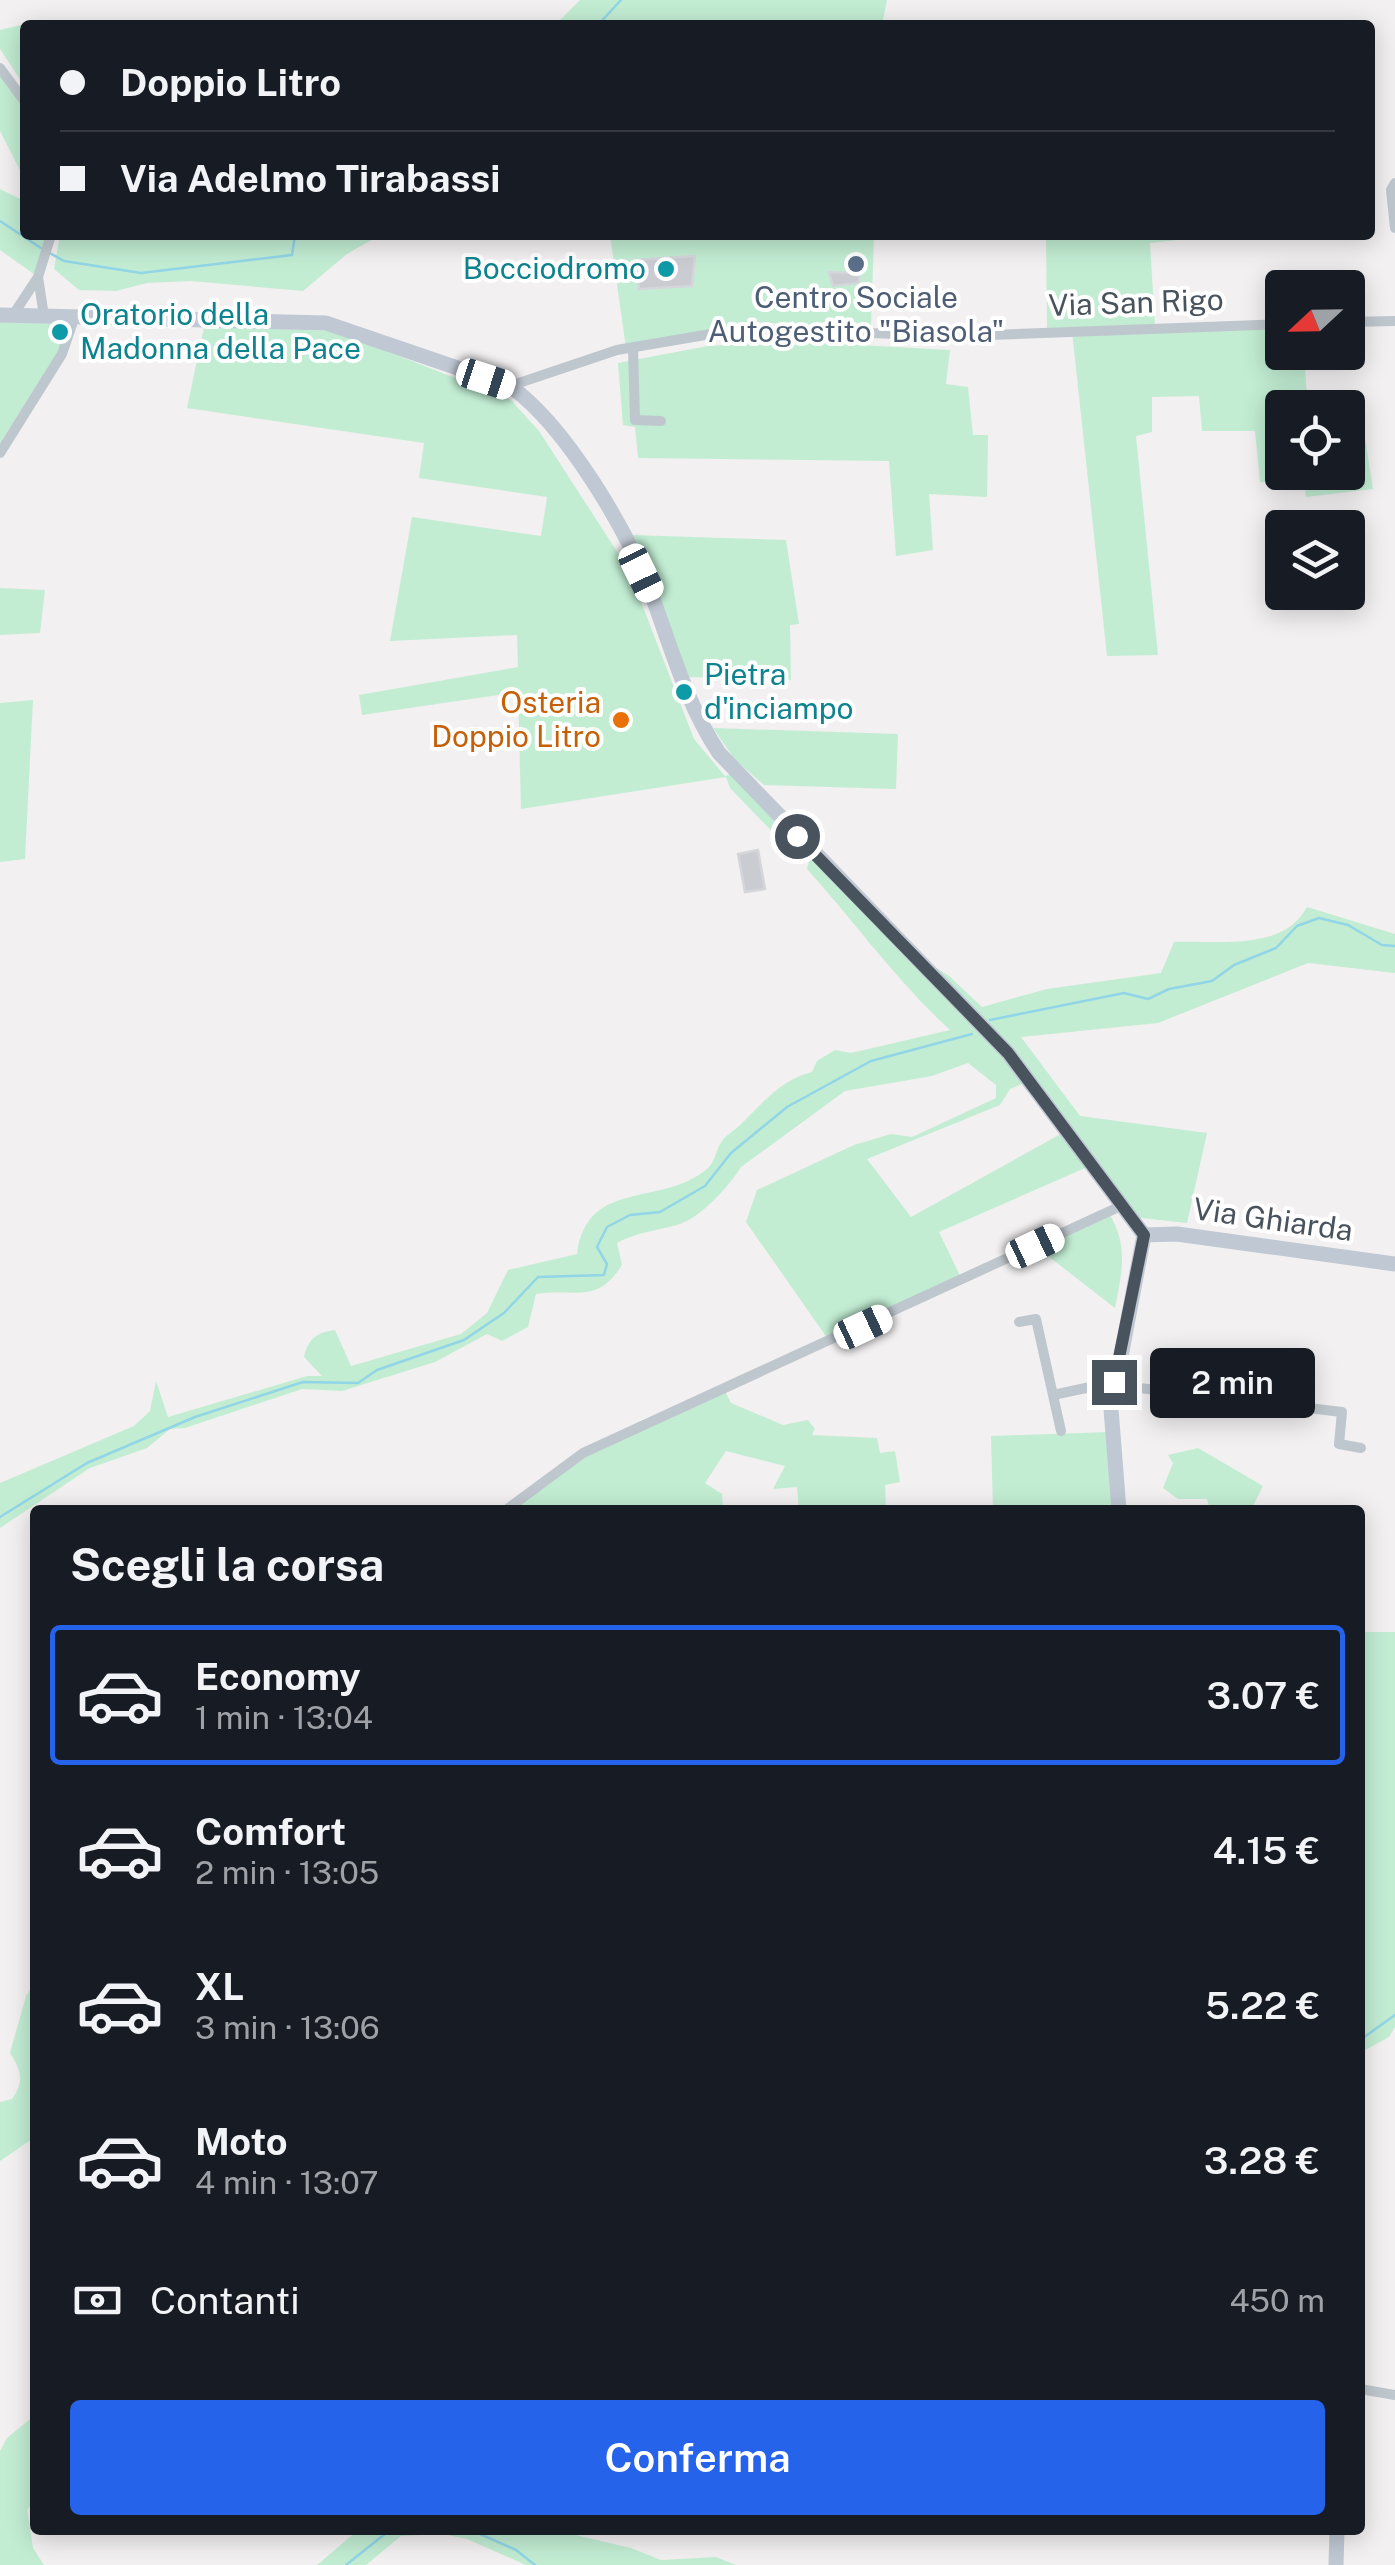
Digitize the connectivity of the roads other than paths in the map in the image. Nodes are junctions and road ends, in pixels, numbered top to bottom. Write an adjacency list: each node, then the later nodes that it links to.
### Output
1 (0, 68): 2 (street)
2 (20, 95)
3 (1395, 183): 4 (street)
4 (1395, 228)
5 (49, 240): 6 (street)
6 (38, 277): 7 (street); 8 (street)
7 (6, 315): 8 (street)
8 (44, 316): 9 (street)
9 (75, 316): 14 (street); 16 (street)
10 (1395, 321): 11 (street)
11 (1365, 322)
12 (1265, 325): 13 (street, Via San Rigo)
13 (633, 347): 14 (street, Via San Rigo); 15 (street)
14 (510, 386): 17 (street)
15 (661, 422)
16 (0, 453)
17 (1123, 1205): 18 (street); 25 (street)
18 (1144, 1235): 19 (street, Via Ghiarda); 21 (street)
19 (1395, 1264)
20 (1019, 1322): 22 (street)
21 (1114, 1384): 22 (street); 24 (street); 26 (street)
22 (1053, 1395): 23 (street)
23 (1061, 1431)
24 (1361, 1448)
25 (513, 1505)
26 (1117, 1505)
27 (1365, 2390): 28 (street)
28 (1395, 2395)
29 (1337, 2535): 30 (street)
30 (1336, 2565)

